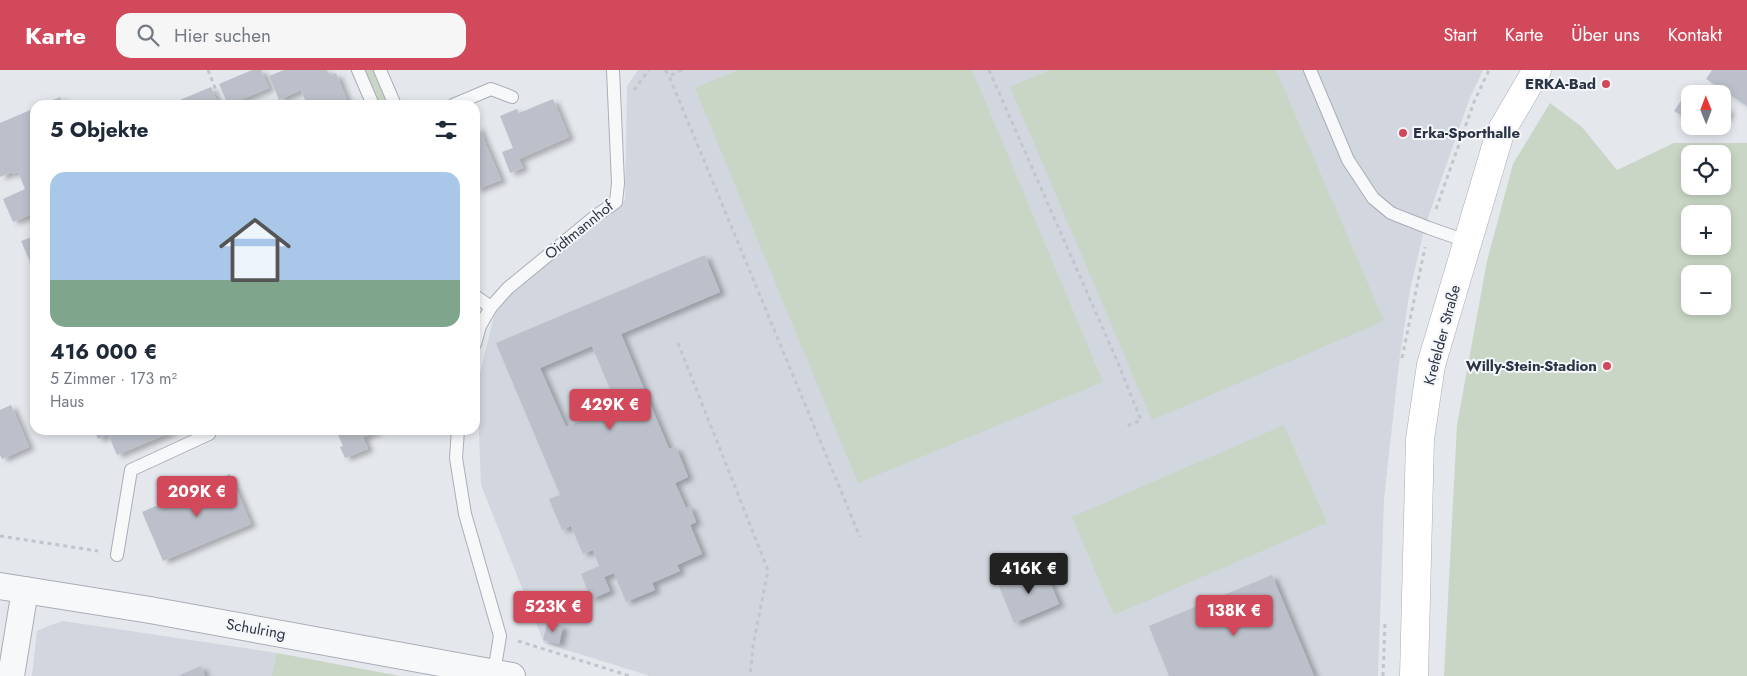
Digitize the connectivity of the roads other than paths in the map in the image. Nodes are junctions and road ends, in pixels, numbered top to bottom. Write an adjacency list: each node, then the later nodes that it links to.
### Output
1 (358, 70): 7 (lane)
2 (380, 70): 8 (lane)
3 (613, 70): 12 (lane, Oidtmannhof)
4 (1310, 70): 10 (lane)
5 (1537, 70): 10 (main road, Krefelder Straße)
6 (512, 97): 9 (lane)
7 (371, 100)
8 (393, 100)
9 (465, 100)
10 (1469, 242): 20 (main road, Krefelder Straße)
11 (480, 299): 12 (lane)
12 (491, 307): 13 (lane, Oidtmannhof)
13 (480, 326)
14 (203, 435): 16 (lane)
15 (458, 435): 18 (lane)
16 (117, 554)
17 (12, 588): 18 (street, Schulring); 19 (street)
18 (503, 674)
19 (11, 676)
20 (1414, 676)

